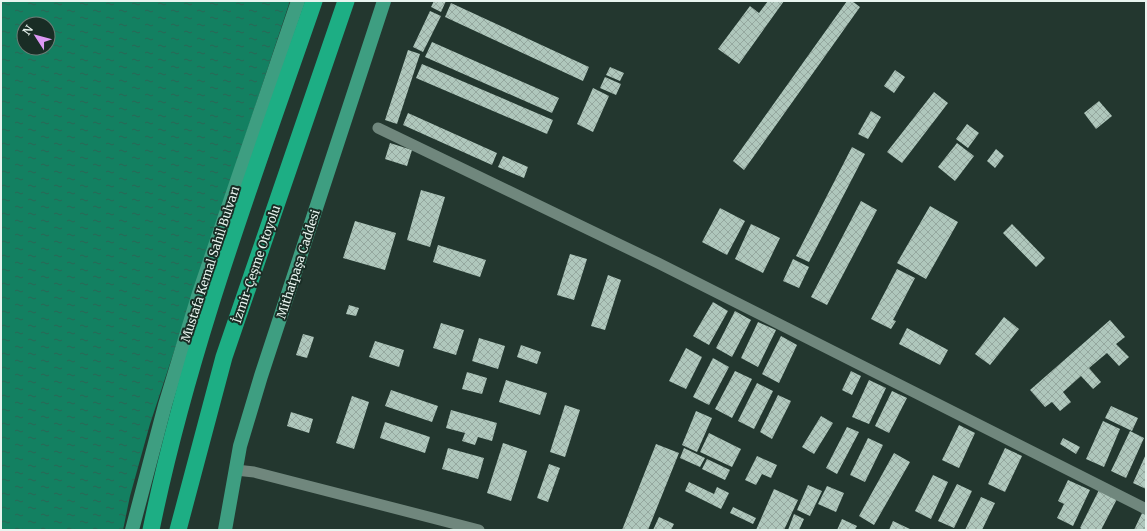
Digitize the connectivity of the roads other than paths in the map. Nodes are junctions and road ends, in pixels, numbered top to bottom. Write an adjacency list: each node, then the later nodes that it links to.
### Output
1 (298, 1): 8 (main road, Mustafa Kemal Sahil Bulvarı)
2 (314, 1): 9 (highway)
3 (346, 1): 10 (highway, İzmir-Çeşme Otoyolu)
4 (384, 1): 6 (main road, Mithatpaşa Caddesi)
5 (378, 128): 7 (lane)
6 (236, 470): 11 (main road, Mithatpaşa Caddesi); 12 (lane)
7 (1146, 509)
8 (132, 530)
9 (151, 530)
10 (178, 530)
11 (225, 530)
12 (480, 530)

